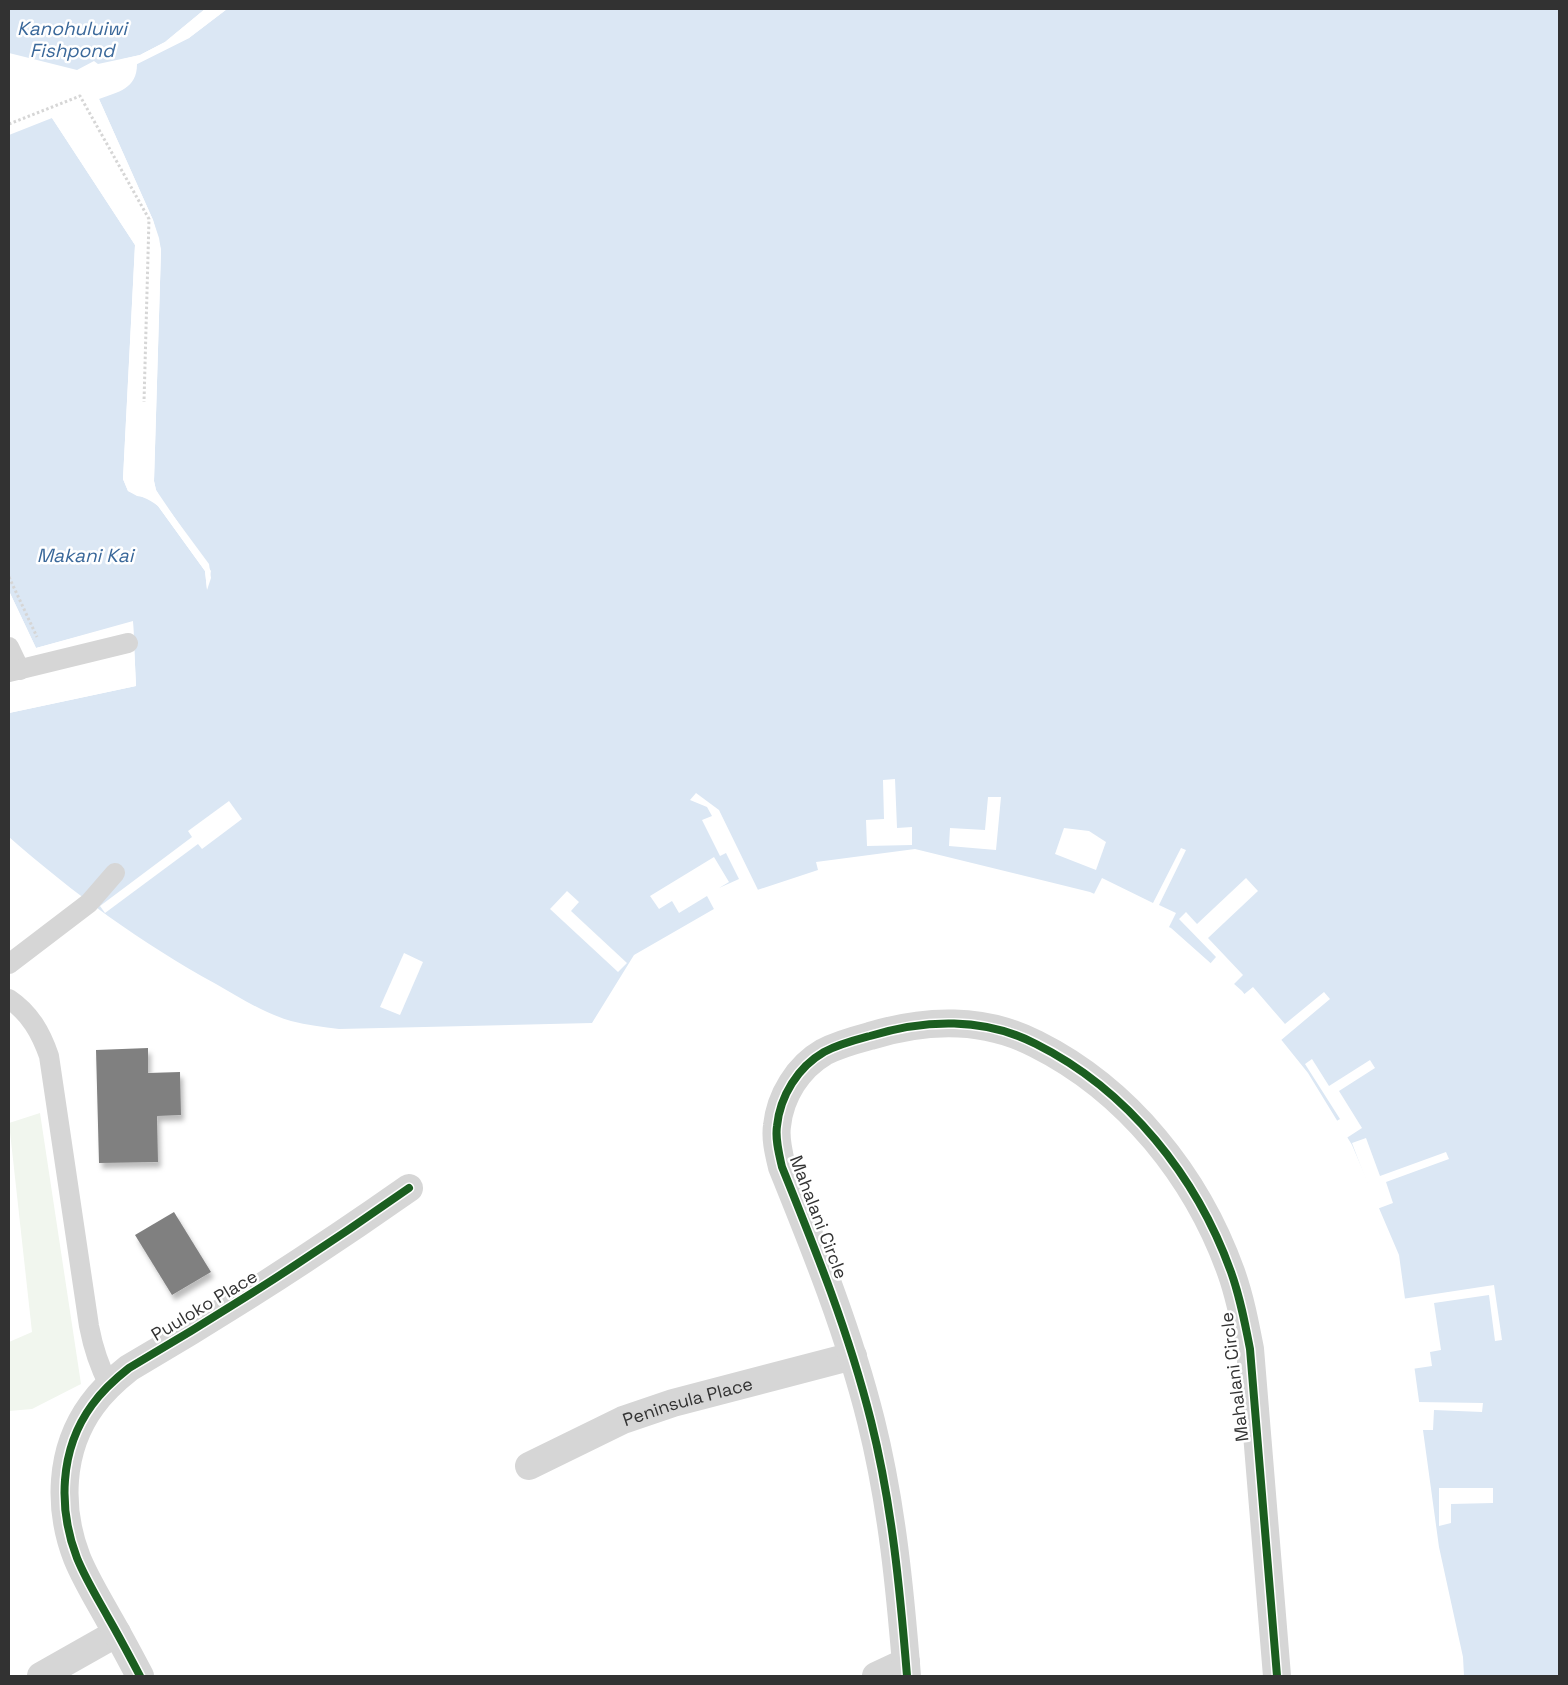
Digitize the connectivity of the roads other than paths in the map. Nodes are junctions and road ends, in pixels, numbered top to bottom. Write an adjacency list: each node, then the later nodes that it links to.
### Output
1 (128, 643): 3 (lane)
2 (9, 647): 3 (lane)
3 (14, 671)
4 (115, 873): 5 (lane)
5 (9, 964)
6 (9, 999): 9 (lane)
7 (409, 1188): 9 (street, Puuloko Place)
8 (853, 1356): 10 (street, Peninsula Place); 12 (street, Mahalani Circle); 16 (street, Mahalani Circle)
9 (108, 1385): 11 (street, Puuloko Place)
10 (530, 1466)
11 (117, 1633): 13 (street); 14 (street, Puuloko Place)
12 (906, 1669): 15 (street)
13 (41, 1676)
14 (140, 1676)
15 (876, 1676)
16 (1277, 1676)

